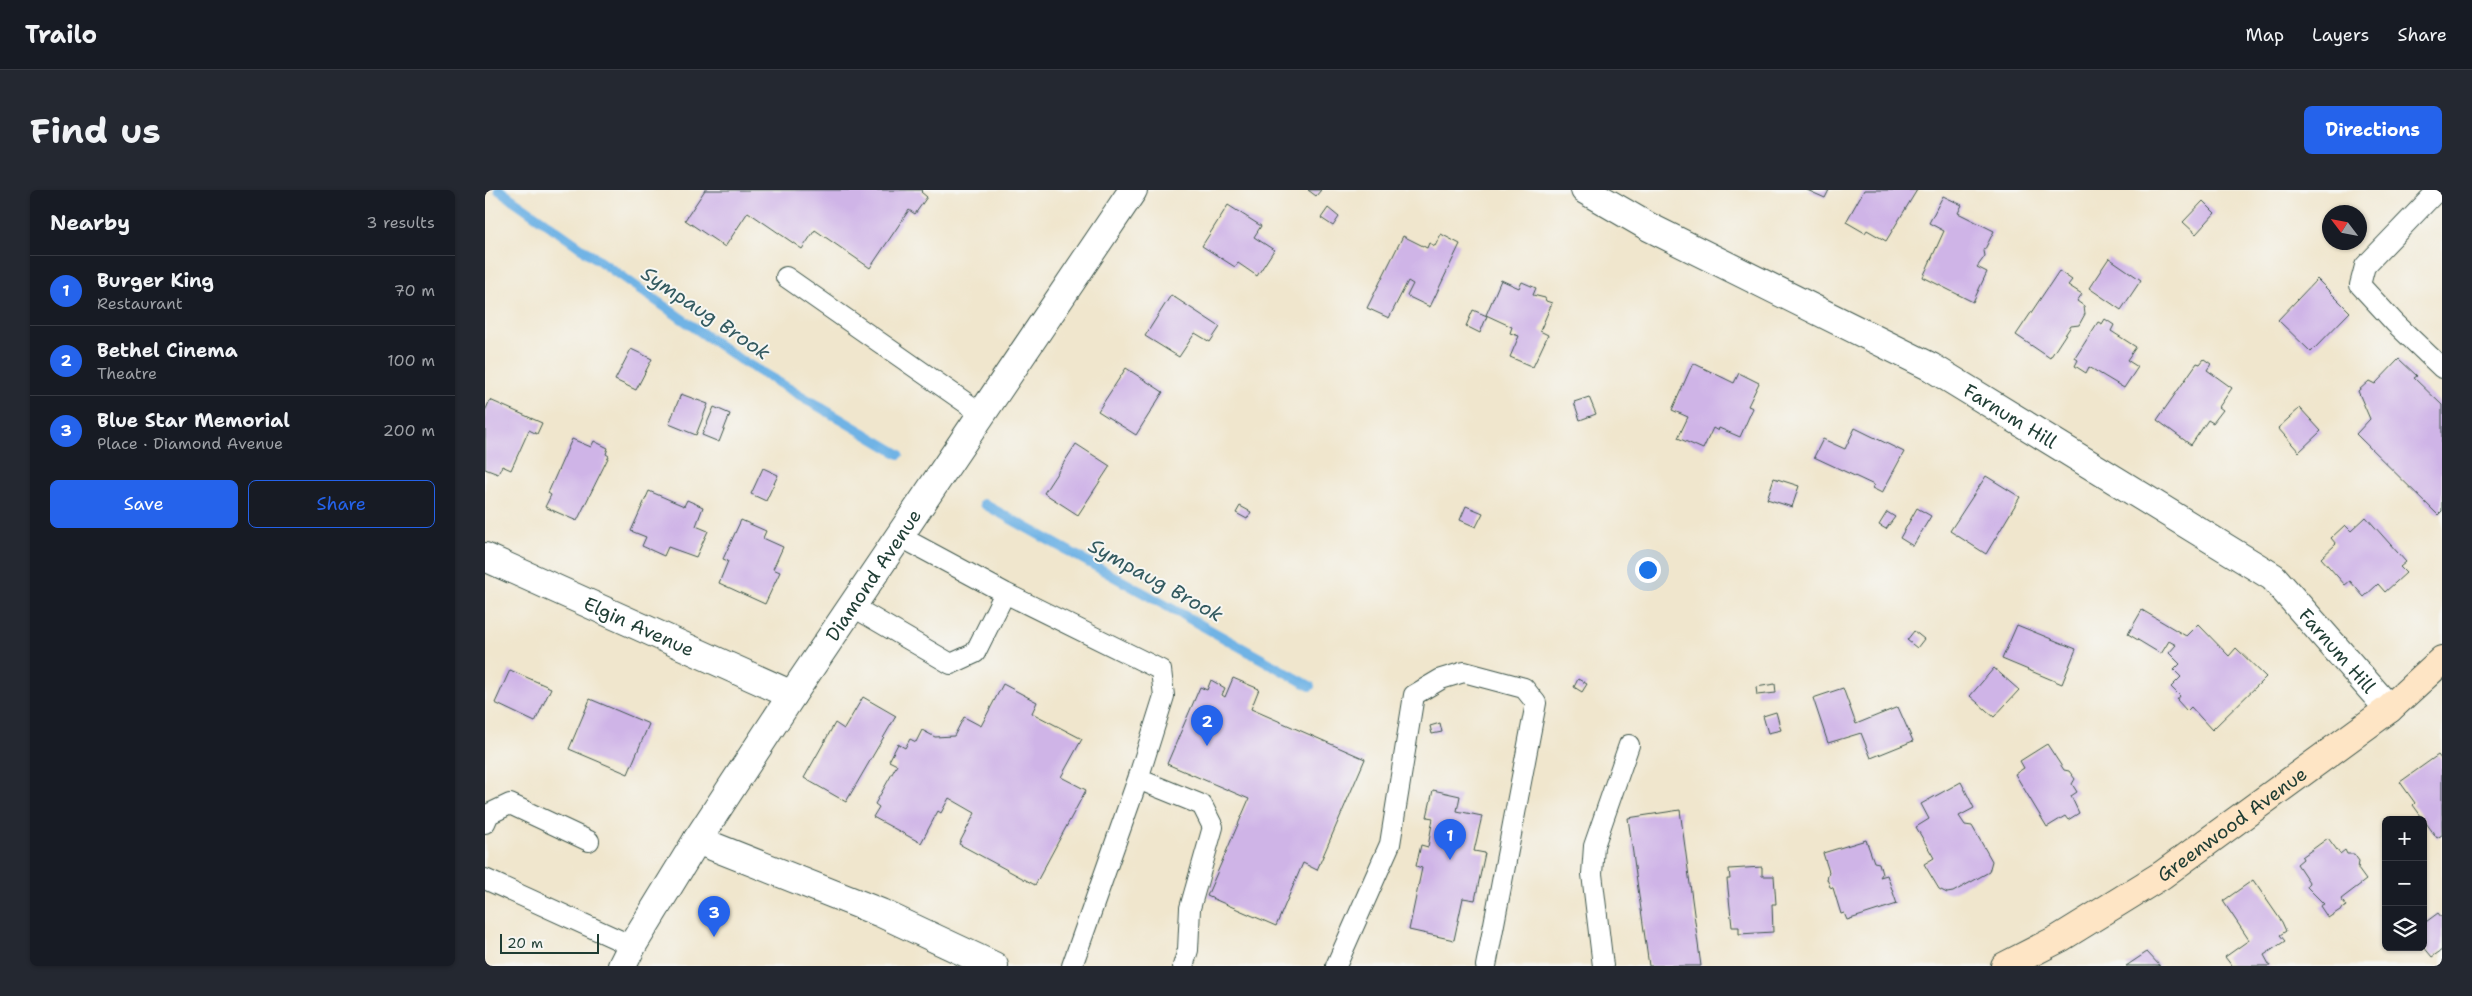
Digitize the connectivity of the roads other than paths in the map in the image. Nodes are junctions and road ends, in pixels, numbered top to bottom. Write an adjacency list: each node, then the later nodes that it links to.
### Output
1 (1133, 190): 6 (street, Diamond Avenue)
2 (1585, 190): 13 (street, Farnum Hill)
3 (2438, 190): 5 (lane)
4 (785, 277): 6 (lane)
5 (2442, 368)
6 (982, 414): 7 (street, Diamond Avenue)
7 (899, 536): 9 (lane); 10 (street, Diamond Avenue)
8 (485, 557): 12 (street, Elgin Avenue)
9 (1005, 593): 10 (lane); 15 (lane)
10 (852, 606): 12 (street, Diamond Avenue)
11 (2442, 660): 13 (main road, Greenwood Avenue)
12 (792, 695): 17 (street, Diamond Avenue)
13 (2389, 709): 27 (main road, Greenwood Avenue)
14 (1629, 745): 26 (lane)
15 (1139, 779): 22 (lane); 23 (lane)
16 (485, 823): 18 (lane)
17 (697, 840): 20 (street, Diamond Avenue); 21 (street)
18 (589, 841)
19 (485, 879): 20 (lane)
20 (627, 956)
21 (994, 966)
22 (1072, 966)
23 (1183, 966)
24 (1336, 966): 25 (lane)
25 (1486, 966)
26 (1603, 966)
27 (2005, 966)

